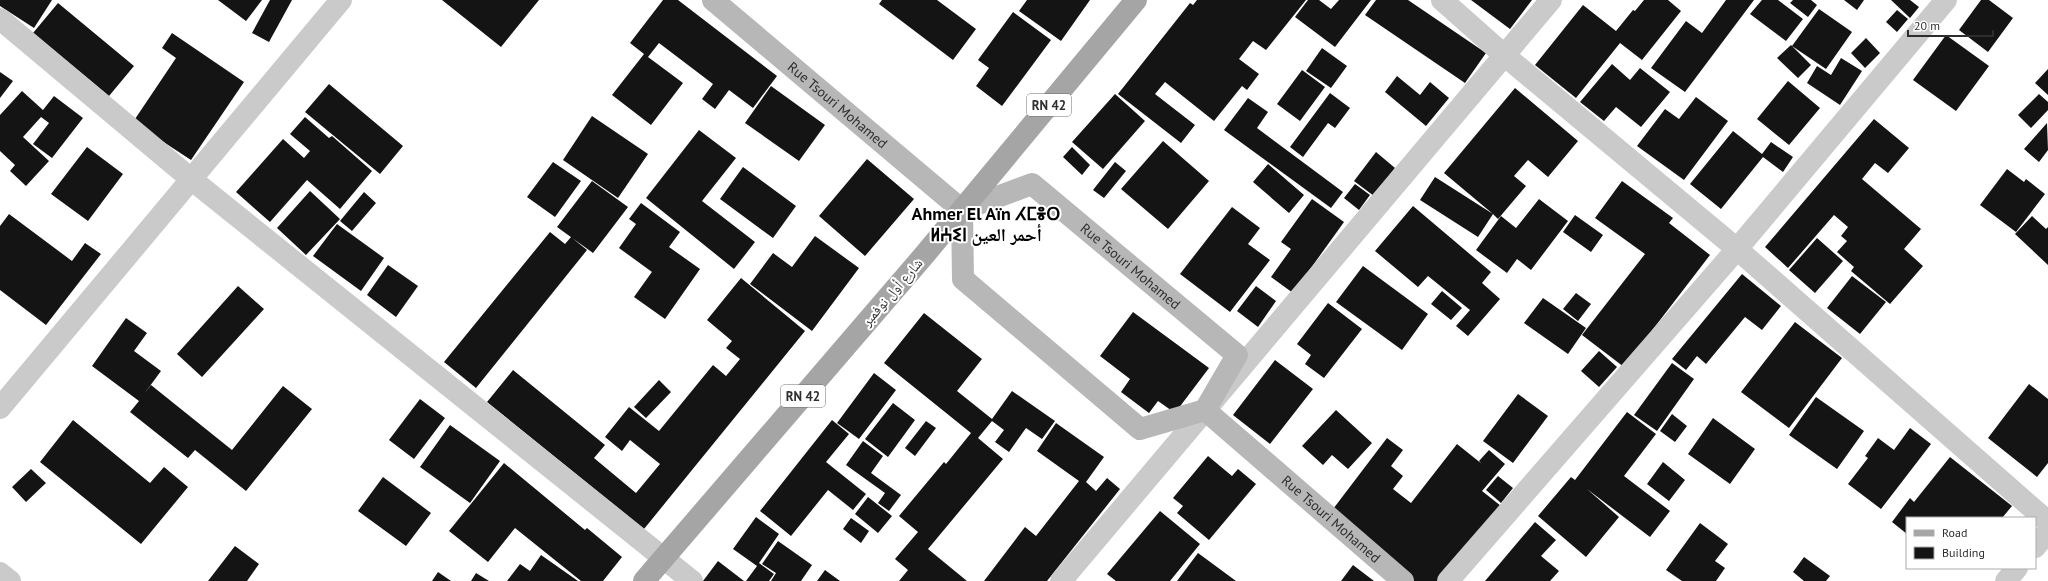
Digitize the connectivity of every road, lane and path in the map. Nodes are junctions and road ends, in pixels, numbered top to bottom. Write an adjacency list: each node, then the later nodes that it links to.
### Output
1 (341, 0): 9 (street)
2 (713, 0): 10 (street, Rue Tsouri Mohamed)
3 (1136, 0): 10 (main road, شارع أول نوفمبر / RN 42)
4 (1442, 0): 8 (street)
5 (1551, 0): 8 (street)
6 (1946, 0): 11 (street)
7 (0, 19): 9 (street)
8 (1504, 55): 11 (street); 13 (street)
9 (191, 180): 12 (street); 17 (street)
10 (962, 210): 13 (street); 13 (street, Rue Tsouri Mohamed); 17 (main road, شارع أول نوفمبر / RN 42)
11 (1737, 249): 14 (street); 25 (street)
12 (0, 408)
13 (1205, 410): 23 (street); 24 (street, Rue Tsouri Mohamed)
14 (2048, 522)
15 (2048, 532): 16 (street)
16 (2036, 546)
17 (664, 558): 21 (main road, شارع أول نوفمبر / RN 42); 22 (street)
18 (2016, 569): 26 (street)
19 (0, 573): 20 (street)
20 (10, 581)
21 (644, 581)
22 (692, 581)
23 (1061, 581)
24 (1403, 581)
25 (1448, 581)
26 (2006, 581)

